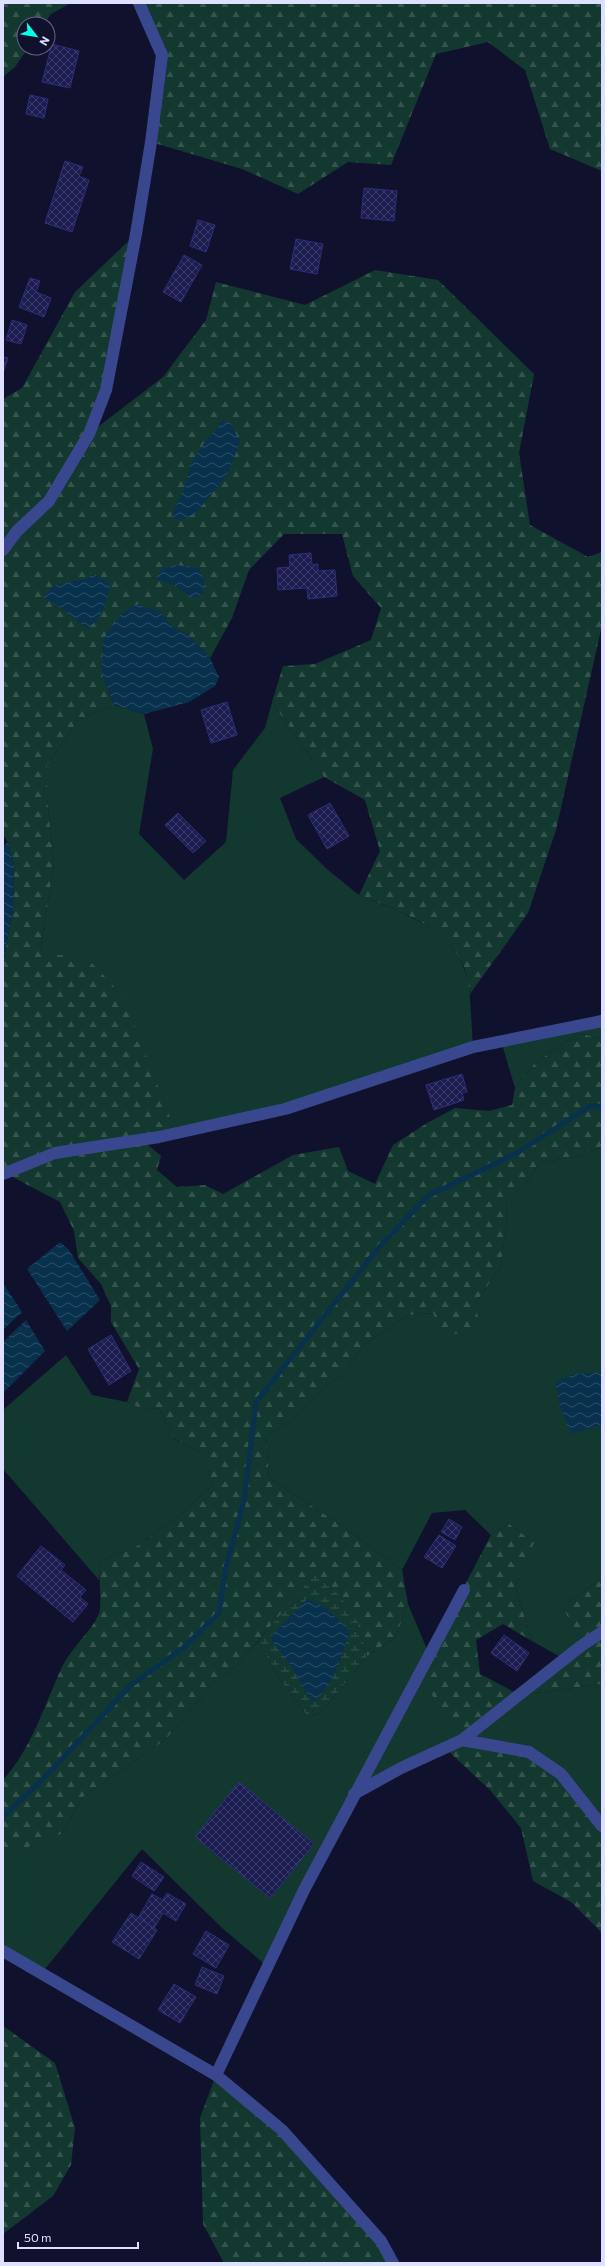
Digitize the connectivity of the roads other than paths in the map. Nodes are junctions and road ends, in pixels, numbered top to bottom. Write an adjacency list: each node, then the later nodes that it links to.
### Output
1 (139, 3): 2 (street)
2 (3, 550)
3 (602, 1021): 4 (street)
4 (3, 1174)
5 (464, 1590): 8 (street)
6 (602, 1632): 7 (street)
7 (462, 1740): 8 (street); 9 (street)
8 (354, 1794): 11 (street)
9 (602, 1826)
10 (3, 1951): 11 (street)
11 (216, 2075): 12 (street)
12 (393, 2263)

